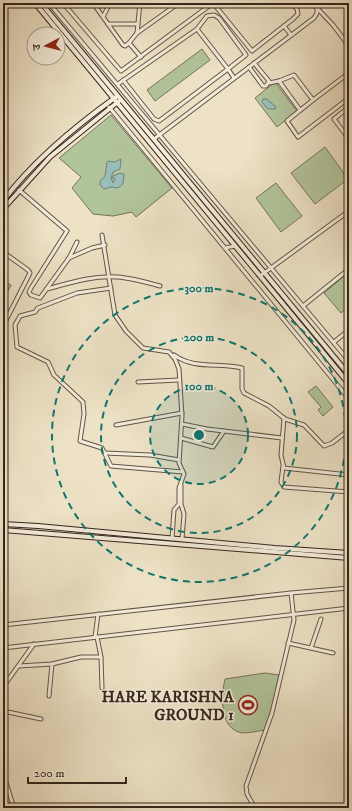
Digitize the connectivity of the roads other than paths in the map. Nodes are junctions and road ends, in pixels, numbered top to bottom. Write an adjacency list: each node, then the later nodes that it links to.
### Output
1 (35, 3): 36 (street)
2 (41, 3): 36 (street)
3 (50, 3): 33 (street)
4 (63, 3): 24 (street)
5 (93, 3): 15 (street)
6 (110, 3): 15 (street)
7 (140, 3): 17 (street)
8 (179, 3): 20 (street)
9 (205, 3): 13 (street)
10 (213, 3): 13 (street); 18 (street)
11 (291, 3): 18 (street)
12 (312, 3): 14 (street)
13 (208, 7): 24 (street)
14 (317, 8): 21 (street); 23 (street)
15 (103, 17): 16 (street)
16 (108, 24): 17 (street); 22 (street)
17 (138, 24): 20 (street)
18 (284, 26): 21 (street)
19 (197, 29): 27 (street); 27 (street); 30 (street)
20 (137, 33): 22 (street)
21 (291, 35): 25 (street)
22 (129, 43): 24 (street)
23 (349, 46)
24 (141, 57)
25 (254, 62): 26 (street); 32 (street)
26 (249, 67): 29 (street); 32 (street)
27 (228, 69): 29 (street); 34 (street)
28 (349, 73): 37 (street)
29 (234, 78): 43 (street)
30 (123, 80): 33 (street); 34 (street)
31 (279, 81): 32 (street); 37 (street); 42 (street)
32 (269, 83)
33 (118, 84): 38 (street)
34 (139, 98): 38 (street)
35 (349, 98): 42 (street)
36 (118, 99): 39 (street); 41 (street); 44 (street); 53 (street)
37 (313, 100): 42 (street)
38 (134, 103): 43 (street)
39 (106, 104): 41 (street); 47 (street)
40 (349, 107): 45 (street)
41 (110, 108): 46 (street); 54 (street)
42 (300, 110)
43 (160, 134): 44 (street); 57 (street)
44 (154, 139): 59 (street)
45 (349, 140)
46 (19, 190): 48 (street); 64 (street)
47 (3, 201)
48 (3, 209)
49 (349, 211): 57 (street)
50 (102, 235): 52 (street)
51 (77, 242): 56 (street)
52 (105, 245): 56 (street); 61 (street)
53 (235, 246): 54 (street); 60 (street)
54 (227, 248): 76 (street)
55 (3, 252): 66 (street)
56 (69, 258): 64 (street)
57 (272, 267): 59 (street); 65 (street)
58 (349, 269): 65 (street)
59 (264, 273): 60 (street); 72 (street)
60 (260, 276): 75 (street)
61 (110, 277): 62 (street); 63 (street); 64 (street)
62 (160, 286)
63 (111, 288): 70 (street); 85 (street)
64 (47, 289)
65 (304, 306): 69 (street)
66 (4, 321): 67 (street)
67 (3, 326)
68 (349, 330): 69 (street)
69 (334, 342): 71 (street)
70 (172, 354): 73 (street); 78 (street)
71 (349, 361)
72 (349, 375)
73 (179, 380): 74 (street); 77 (street)
74 (138, 382)
75 (349, 384)
76 (349, 399)
77 (182, 413): 79 (street); 80 (street)
78 (284, 418): 81 (street); 84 (street)
79 (182, 424): 82 (street); 83 (street)
80 (116, 425)
81 (349, 430)
82 (224, 431): 83 (street); 84 (street)
83 (181, 438): 86 (street)
84 (282, 438): 87 (street)
85 (106, 453): 86 (street); 88 (street)
86 (179, 460): 88 (street)
87 (283, 466): 89 (street); 91 (street)
88 (183, 472): 90 (street)
89 (349, 475)
90 (181, 483): 94 (street); 95 (street)
91 (349, 492)
92 (3, 524): 94 (street)
93 (3, 530): 96 (street)
94 (171, 536): 95 (street); 96 (street)
95 (182, 536): 97 (street)
96 (169, 544): 98 (street)
97 (349, 553)
98 (349, 558)
99 (349, 588): 100 (street)
100 (291, 593): 102 (street); 103 (street)
101 (349, 608): 103 (street)
102 (98, 614): 105 (street); 106 (street)
103 (294, 614): 106 (street); 107 (street)
104 (321, 619): 110 (street)
105 (3, 625)
106 (96, 637): 108 (street); 112 (street)
107 (288, 643): 110 (street); 122 (street)
108 (34, 644): 109 (street); 114 (street)
109 (3, 648)
110 (311, 648): 111 (street)
111 (333, 653)
112 (101, 657): 113 (street); 116 (street)
113 (52, 664): 114 (street); 117 (street)
114 (18, 666): 115 (street)
115 (3, 687)
116 (102, 688)
117 (48, 696)
118 (3, 711): 119 (street)
119 (41, 719)
120 (3, 773): 121 (street)
121 (14, 808)
122 (255, 808)

